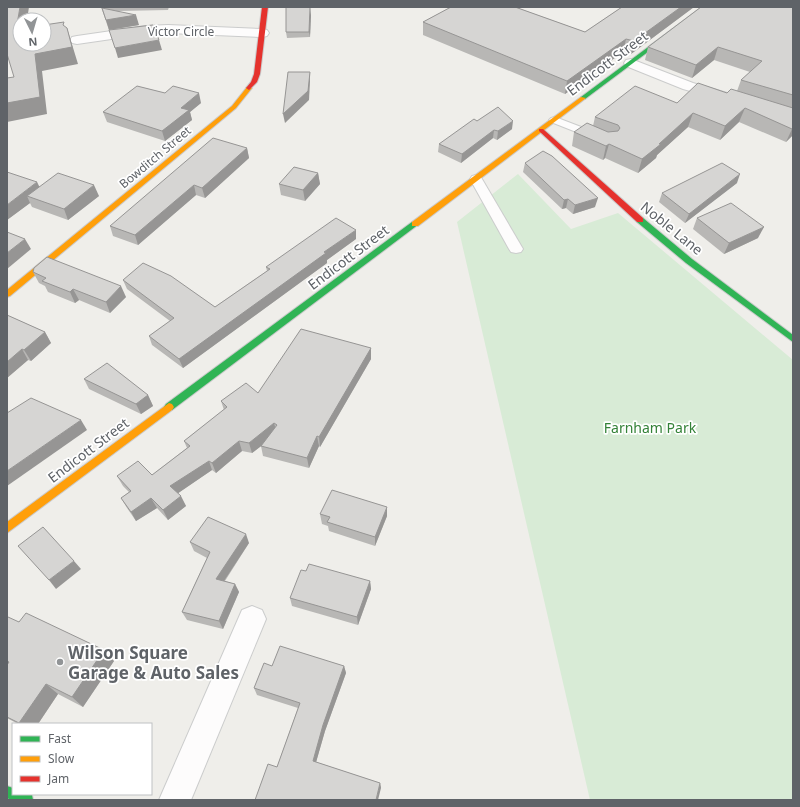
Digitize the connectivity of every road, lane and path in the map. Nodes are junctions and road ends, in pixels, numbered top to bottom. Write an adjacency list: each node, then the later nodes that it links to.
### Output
1 (264, 7): 3 (main road, Bowditch Street)
2 (705, 7): 5 (main road, Endicott Street)
3 (262, 33): 4 (street, Victor Circle); 12 (main road, Bowditch Street)
4 (77, 40)
5 (631, 63): 6 (street); 7 (main road, Endicott Street)
6 (736, 99)
7 (555, 120): 8 (main road, Endicott Street); 9 (lane)
8 (541, 130): 10 (main road, Endicott Street); 13 (main road, Noble Lane)
9 (609, 142)
10 (476, 179): 11 (lane); 14 (main road, Endicott Street)
11 (516, 249)
12 (7, 294)
13 (793, 339)
14 (7, 528)
15 (252, 619): 18 (street)
16 (14, 795): 17 (main road)
17 (27, 800)
18 (175, 800)

